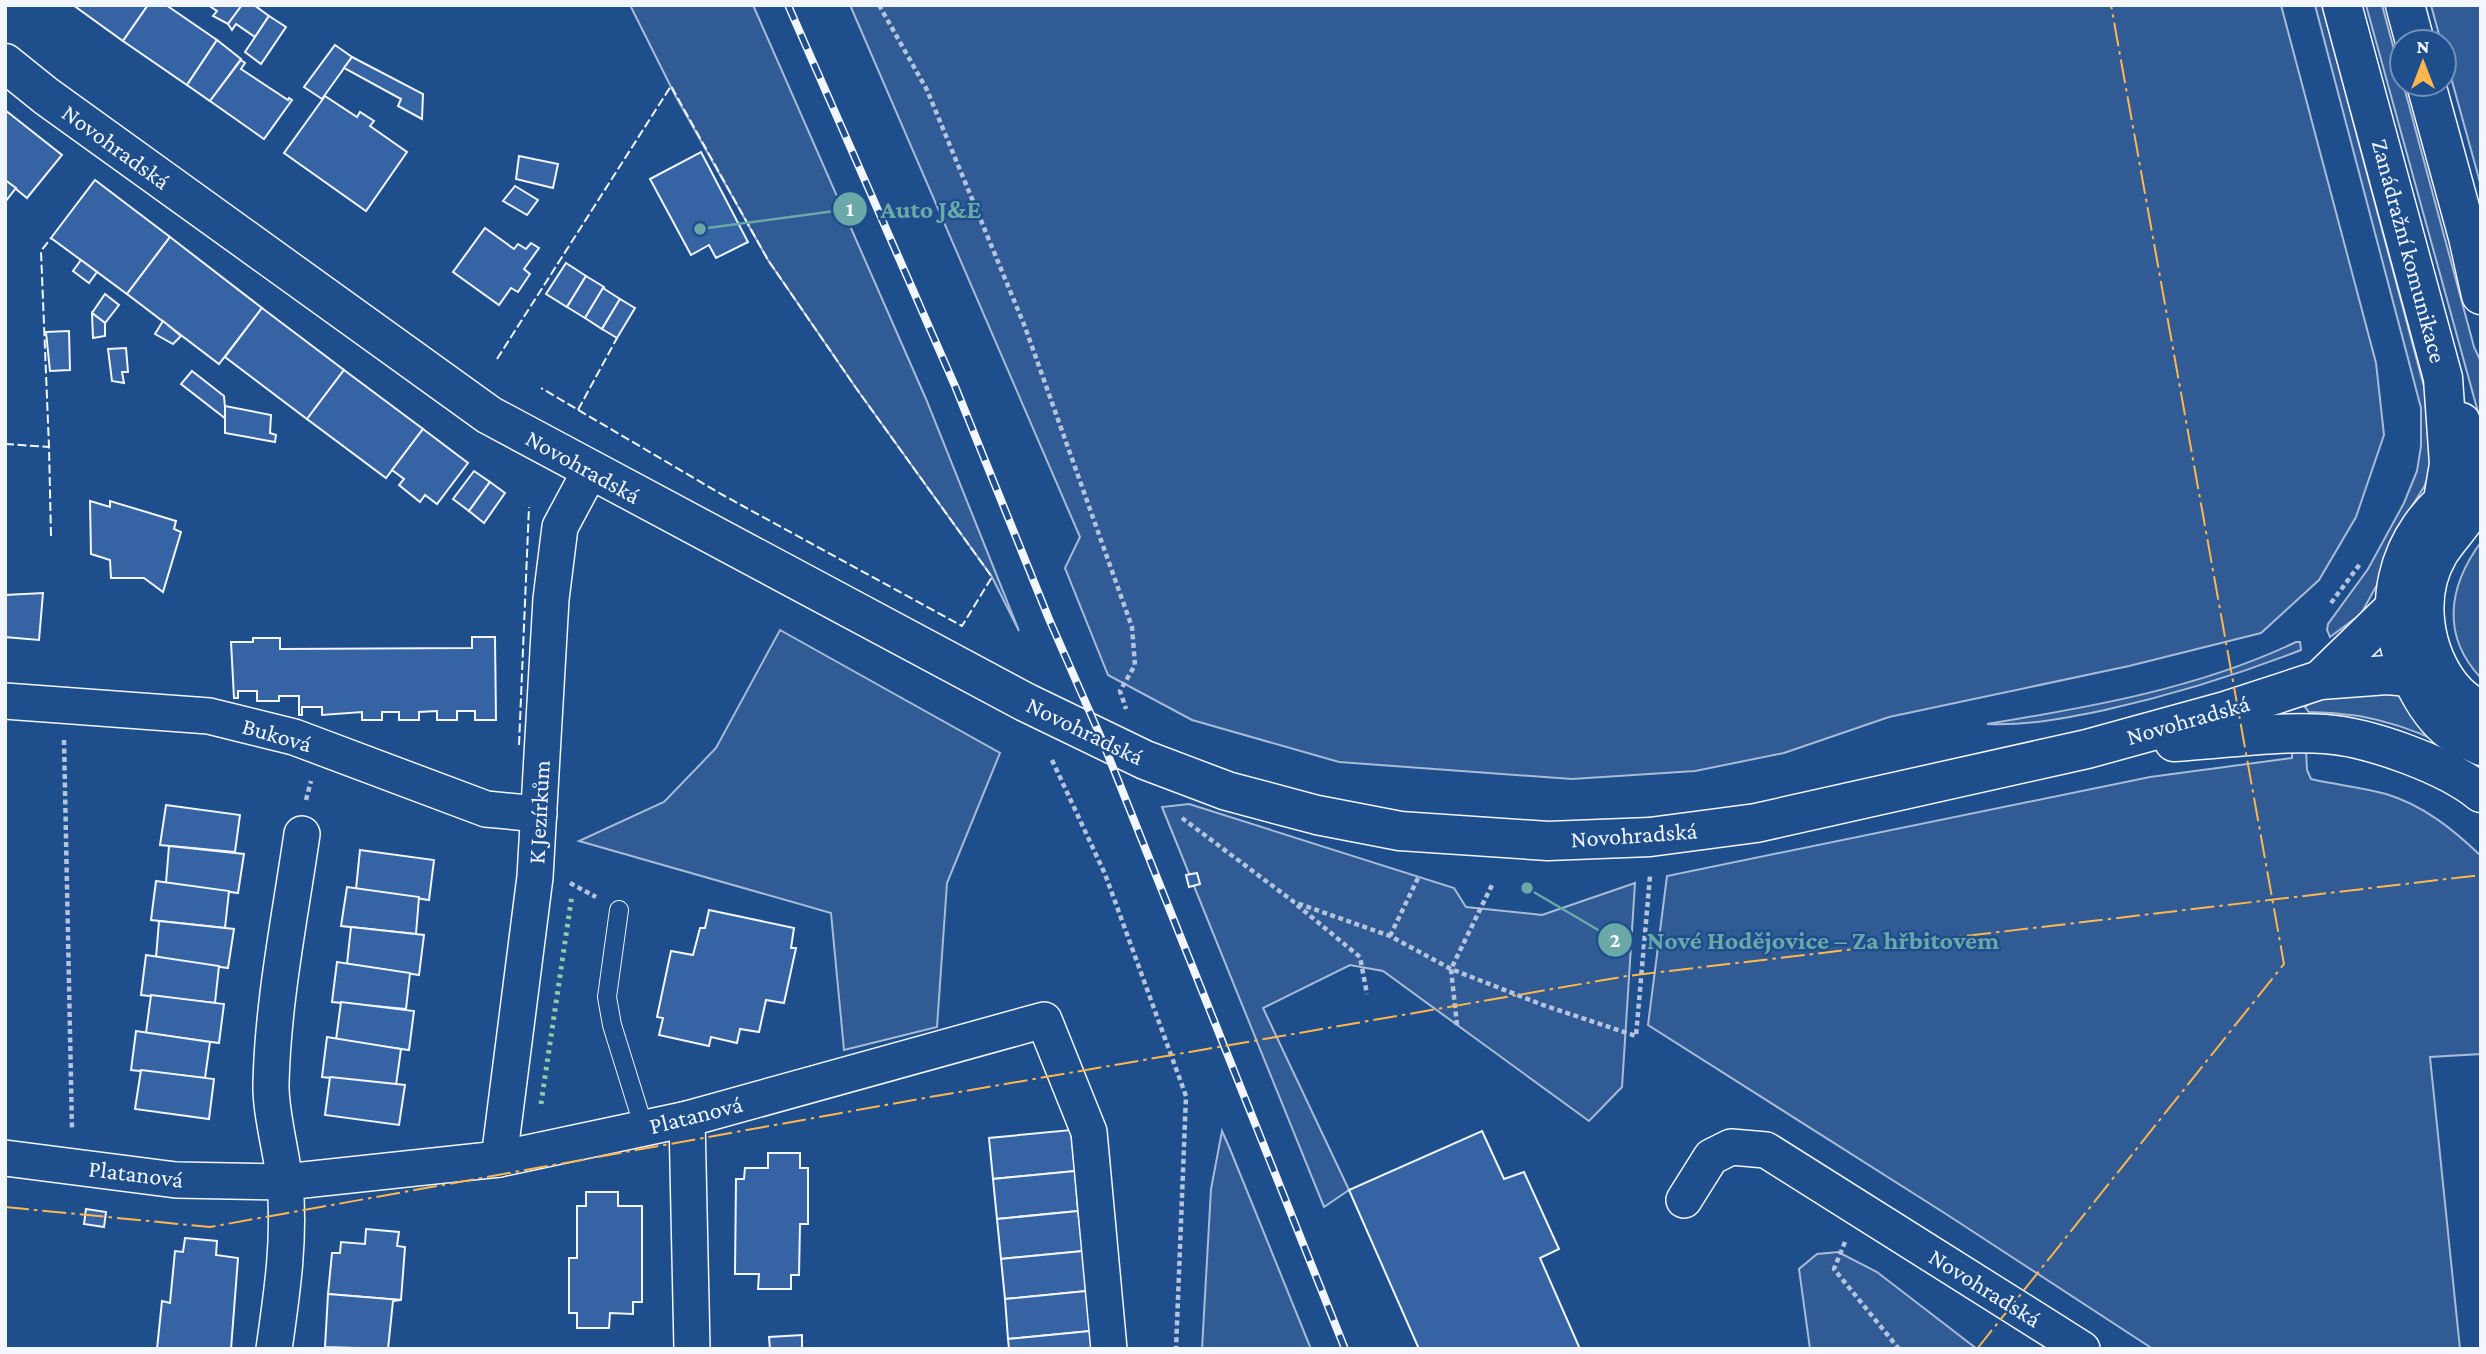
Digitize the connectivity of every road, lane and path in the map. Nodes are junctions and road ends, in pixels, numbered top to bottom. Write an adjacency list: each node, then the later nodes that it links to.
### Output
1 (879, 5): 24 (path)
2 (2342, 5): 9 (main road, Zanádražní komunikace)
3 (2405, 5): 4 (main road)
4 (2411, 28)
5 (5, 63): 10 (main road, Novohradská)
6 (2430, 98): 7 (main road)
7 (2474, 248): 8 (main road)
8 (2481, 295)
9 (2442, 378): 11 (main road); 12 (main road, Zanádražní komunikace)
10 (590, 471): 20 (main road, Novohradská); 27 (street, K Jezírkům)
11 (2478, 477): 12 (main road); 19 (main road)
12 (2443, 500): 15 (main road)
13 (2367, 554): 14 (path)
14 (2331, 603)
15 (2394, 608): 16 (main road); 17 (main road, Novohradská)
16 (2410, 677): 17 (main road, Novohradská); 19 (main road, Novohradská); 22 (main road)
17 (2320, 680): 23 (main road, Novohradská)
18 (5, 701): 21 (street, Buková)
19 (2467, 701)
20 (1025, 702): 24 (main road, Novohradská); 50 (path)
21 (71, 705): 27 (street, Buková); 43 (path)
22 (2481, 746)
23 (2087, 749): 24 (main road, Novohradská); 25 (main road)
24 (1145, 760)
25 (2481, 793)
26 (1174, 811): 33 (path)
27 (539, 814): 31 (street, K Jezírkům)
28 (302, 834): 44 (street)
29 (1650, 872): 36 (path)
30 (1419, 876): 35 (path)
31 (535, 877): 34 (path); 42 (street, K Jezírkům)
32 (1492, 885): 36 (path)
33 (1294, 902): 35 (path); 37 (path)
34 (620, 909): 40 (lane)
35 (1390, 936): 36 (path)
36 (1451, 969): 38 (path)
37 (1367, 994)
38 (1457, 1025)
39 (687, 1119): 40 (street, Platanová); 48 (street); 49 (street, Platanová)
40 (644, 1128): 42 (street, Platanová)
41 (5, 1158): 43 (street, Platanová)
42 (499, 1158): 44 (street, Platanová)
43 (73, 1166): 44 (street, Platanová)
44 (285, 1182): 47 (street)
45 (1684, 1200): 46 (street, Novohradská)
46 (1859, 1209): 51 (path); 52 (street, Novohradská)
47 (274, 1349)
48 (692, 1349)
49 (1109, 1349)
50 (1177, 1349)
51 (1899, 1349)
52 (2082, 1349)

